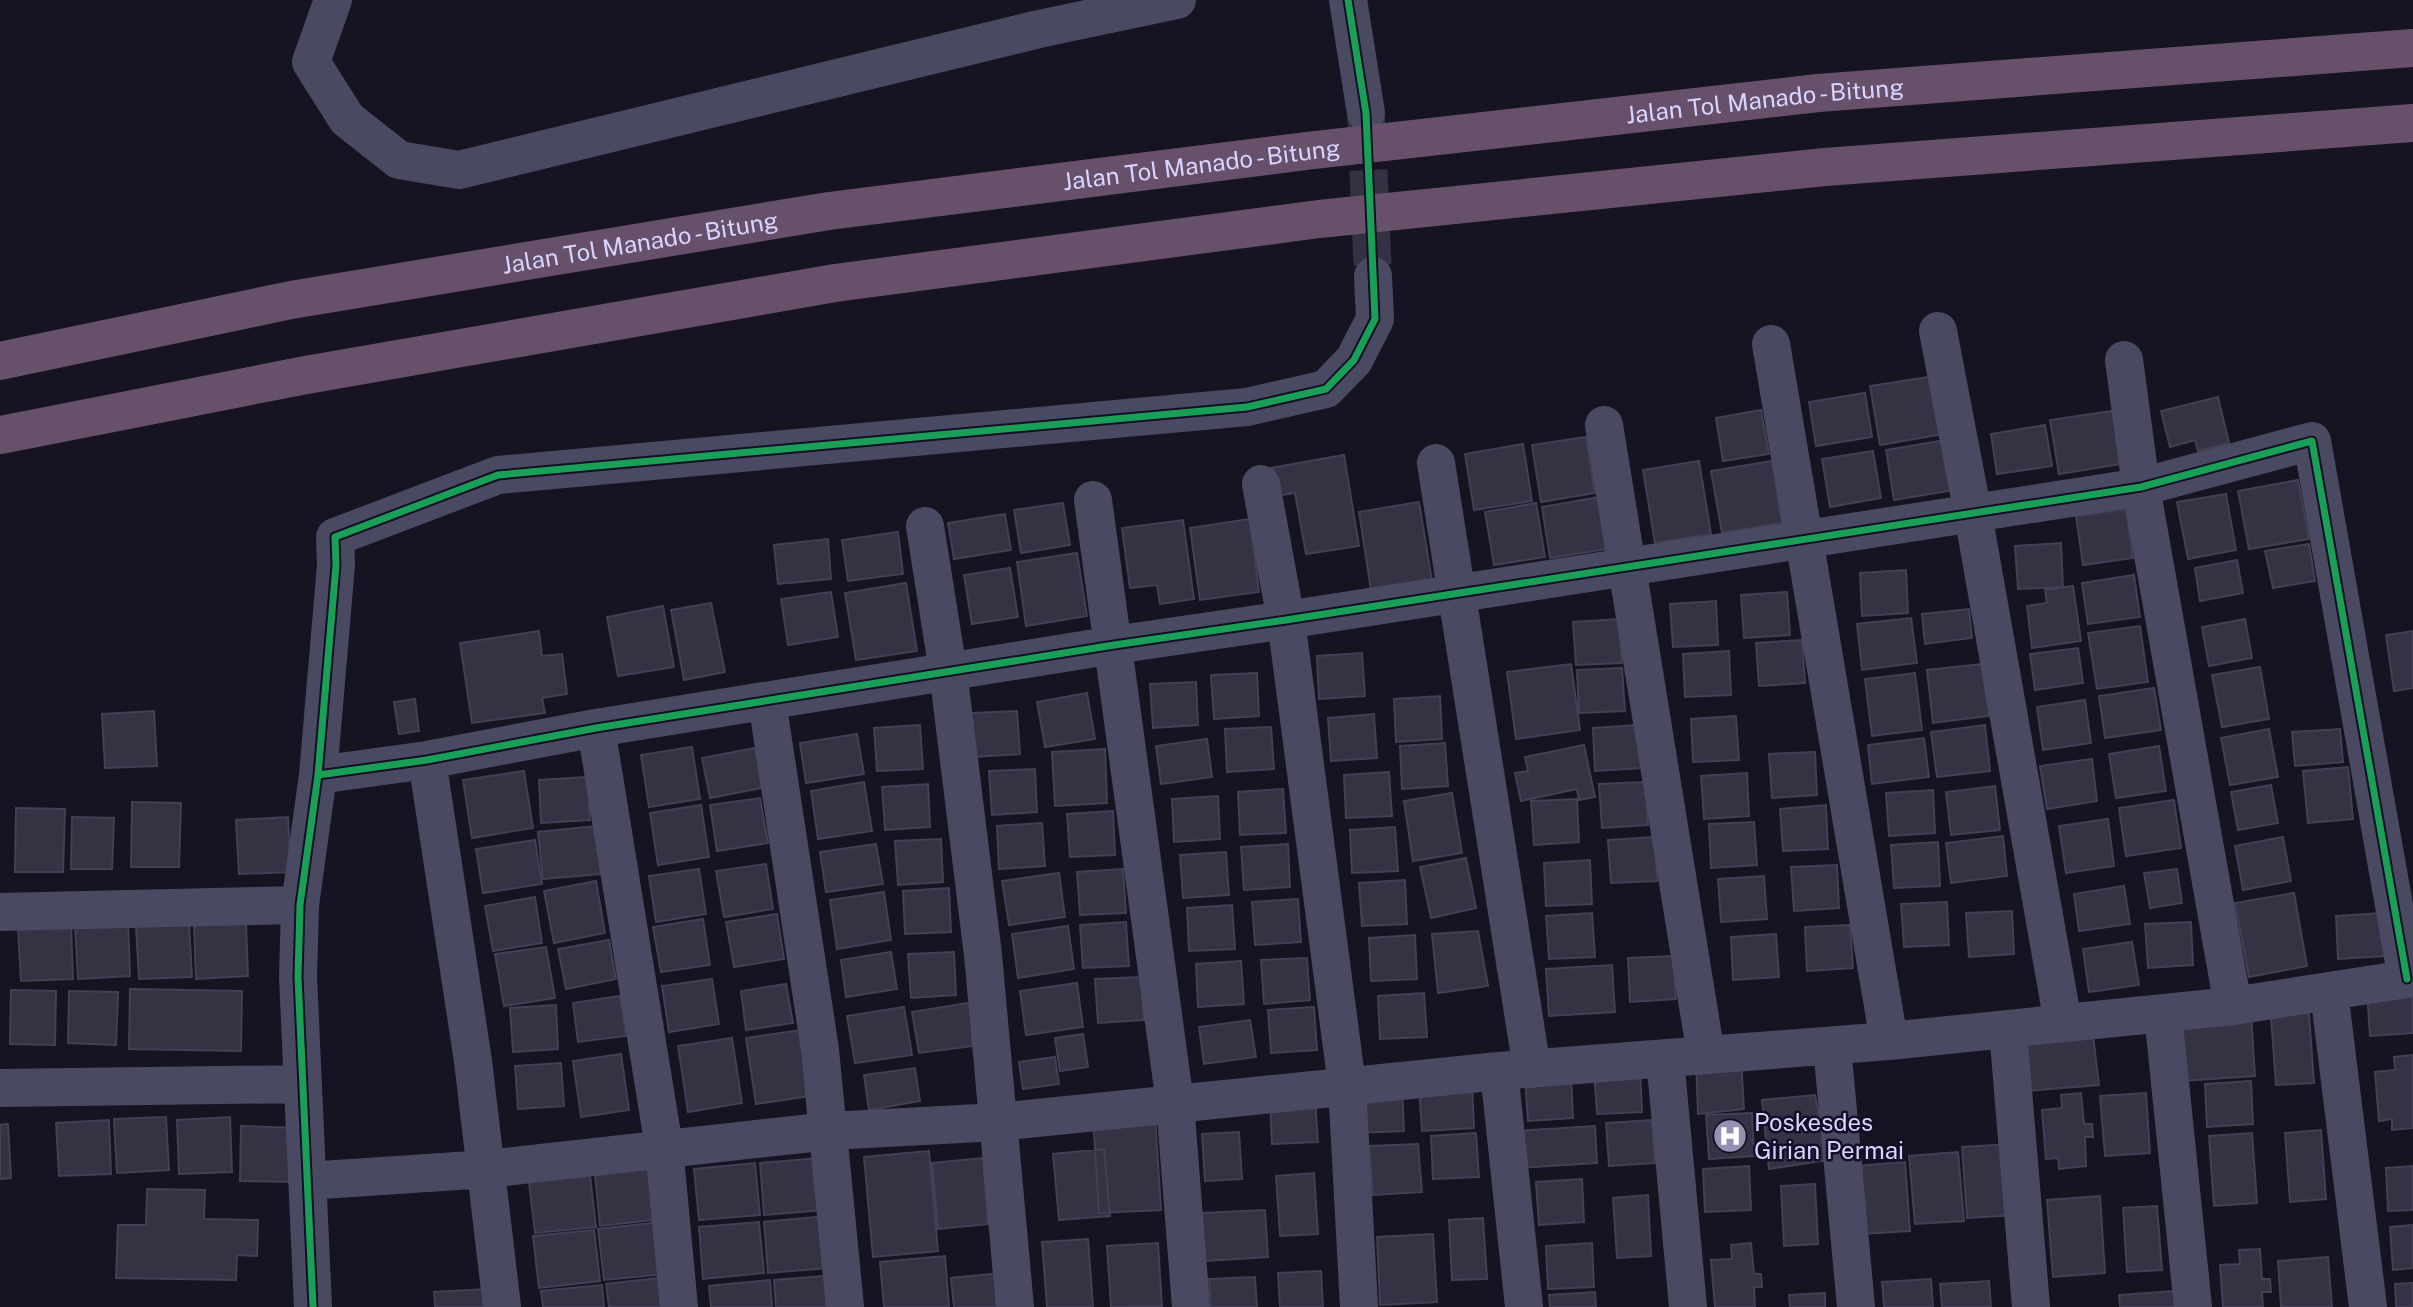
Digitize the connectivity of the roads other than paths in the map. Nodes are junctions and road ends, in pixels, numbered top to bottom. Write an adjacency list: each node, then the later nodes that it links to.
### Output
1 (333, 0): 2 (street)
2 (1177, 0)
3 (1348, 0): 5 (street)
4 (2413, 48): 11 (highway, Jalan Tol Manado - Bitung)
5 (1366, 113)
6 (2413, 122): 13 (highway)
7 (1373, 276): 29 (street)
8 (1938, 331): 18 (street)
9 (1771, 344): 20 (street)
10 (2124, 359): 16 (street)
11 (0, 361)
12 (1604, 425): 21 (street)
13 (0, 435)
14 (1436, 463): 22 (street)
15 (1261, 484): 23 (street)
16 (2141, 487): 18 (street); 32 (street); 34 (street)
17 (1093, 500): 24 (street)
18 (1973, 514): 20 (street); 36 (street)
19 (925, 526): 25 (street)
20 (1806, 541): 21 (street); 38 (street)
21 (1628, 567): 22 (street); 40 (street)
22 (1456, 593): 23 (street); 42 (street)
23 (1286, 621): 24 (street); 44 (street)
24 (1114, 645): 25 (street); 46 (street)
25 (948, 671): 26 (street); 47 (street)
26 (767, 701): 27 (street); 48 (street)
27 (596, 728): 28 (street); 49 (street)
28 (426, 760): 29 (street); 50 (street)
29 (318, 775): 30 (street)
30 (300, 905): 31 (street); 43 (street)
31 (0, 912)
32 (2410, 979): 33 (street)
33 (2329, 992): 34 (street); 64 (street)
34 (2233, 1006): 35 (street)
35 (2163, 1014): 36 (street); 63 (street)
36 (2063, 1023): 37 (street)
37 (2008, 1030): 38 (street); 62 (street)
38 (1889, 1041): 39 (street)
39 (1832, 1046): 40 (street); 61 (street)
40 (1706, 1055): 41 (street)
41 (1665, 1058): 42 (street); 60 (street)
42 (1516, 1070): 44 (street); 59 (street)
43 (302, 1084): 45 (street); 51 (street)
44 (1347, 1085): 46 (street); 58 (street)
45 (0, 1088)
46 (1175, 1103): 47 (street); 57 (street)
47 (998, 1122): 48 (street); 56 (street)
48 (829, 1131): 49 (street); 55 (street)
49 (664, 1147): 50 (street); 54 (street)
50 (487, 1169): 51 (street); 53 (street)
51 (307, 1181): 52 (street)
52 (313, 1307)
53 (502, 1307)
54 (679, 1307)
55 (845, 1307)
56 (1015, 1307)
57 (1191, 1307)
58 (1359, 1307)
59 (1524, 1307)
60 (1688, 1307)
61 (1856, 1307)
62 (2031, 1307)
63 (2193, 1307)
64 (2368, 1307)

